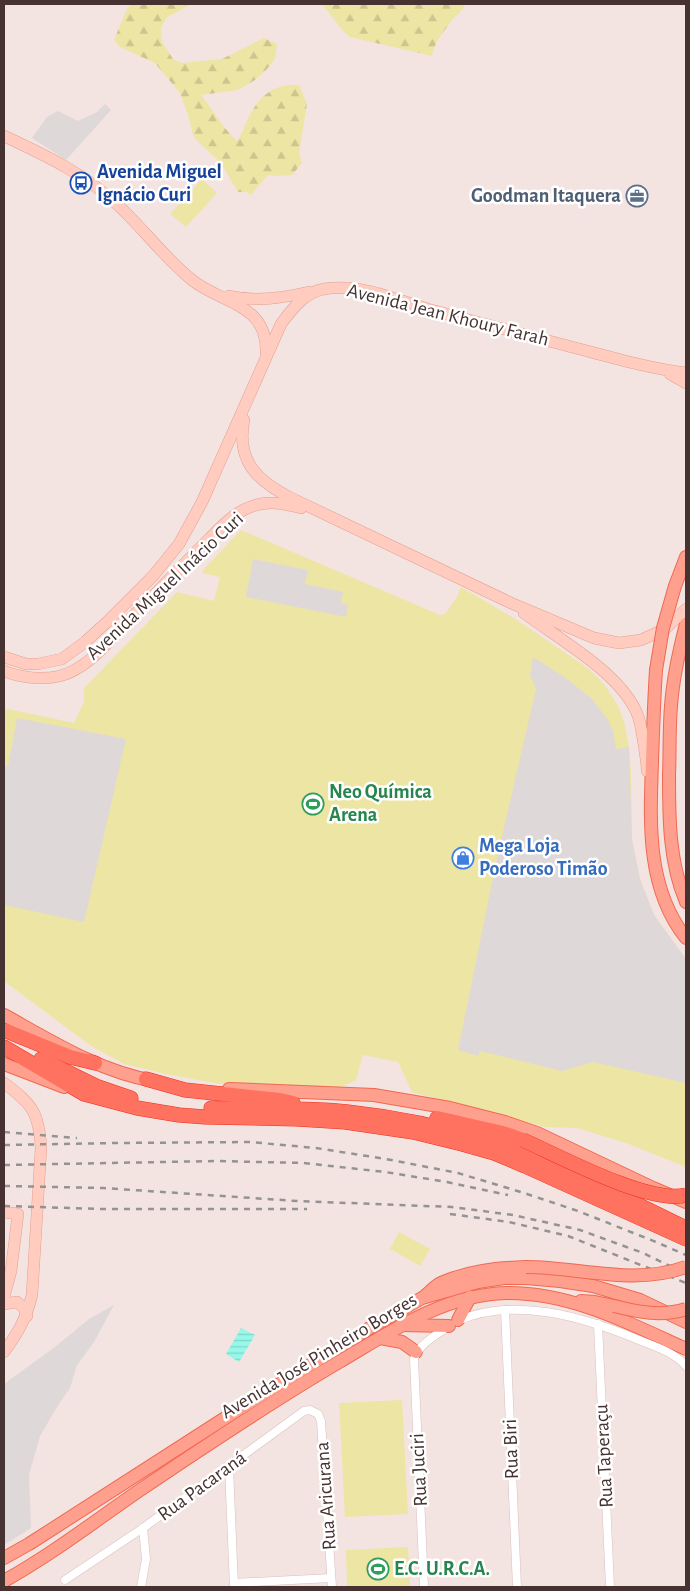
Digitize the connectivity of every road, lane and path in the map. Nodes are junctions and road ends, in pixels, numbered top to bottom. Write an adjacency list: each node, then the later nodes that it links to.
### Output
1 (4, 136): 3 (street, Avenida Miguel Inácio Curi)
2 (313, 291): 3 (street, Avenida Miguel Inácio Curi); 4 (street); 5 (street, Avenida Jean Khoury Farah)
3 (212, 292): 4 (street, Avenida Miguel Inácio Curi)
4 (266, 360): 8 (street, Avenida Miguel Inácio Curi)
5 (664, 370): 6 (street, Avenida Jean Khoury Farah); 7 (street, Avenida Jean Khoury Farah)
6 (686, 373)
7 (686, 383)
8 (247, 404): 9 (street); 14 (street, Avenida Miguel Inácio Curi)
9 (328, 516): 11 (street); 15 (street, Avenida Miguel Inácio Curi)
10 (686, 557): 16 (main road, bridge)
11 (511, 603): 12 (street); 16 (street)
12 (686, 609)
13 (686, 624): 17 (main road)
14 (4, 657)
15 (4, 671)
16 (649, 750): 18 (main road)
17 (686, 902)
18 (686, 938)
19 (4, 1015): 23 (main road)
20 (4, 1030): 23 (highway)
21 (4, 1036): 28 (highway)
22 (4, 1048): 27 (highway)
23 (95, 1062): 25 (main road)
24 (4, 1064): 27 (main road)
25 (146, 1079): 28 (highway); 31 (main road)
26 (4, 1083): 43 (street)
27 (84, 1094): 34 (highway)
28 (318, 1109): 29 (highway)
29 (350, 1112): 30 (highway, bridge); 33 (highway)
30 (686, 1195)
31 (686, 1202)
32 (4, 1212): 36 (street)
33 (686, 1228)
34 (686, 1239)
35 (686, 1267): 38 (main road, bridge)
36 (4, 1296)
37 (470, 1297): 39 (main road, Avenida José Pinheiro Borges); 45 (main road); 47 (main road, Avenida José Pinheiro Borges)
38 (422, 1298): 44 (main road, Avenida José Pinheiro Borges); 56 (main road, Avenida José Pinheiro Borges)
39 (574, 1302): 42 (main road, bridge); 49 (main road, Avenida José Pinheiro Borges)
40 (4, 1304): 43 (street)
41 (505, 1310): 45 (street); 46 (street); 66 (street, Rua Biri)
42 (686, 1310)
43 (26, 1316): 50 (street)
44 (686, 1322)
45 (453, 1323): 47 (main road); 51 (street)
46 (598, 1324): 52 (street); 67 (street, Rua Taperaçu)
47 (401, 1325): 48 (main road, Avenida José Pinheiro Borges)
48 (380, 1338): 51 (main road); 58 (main road, Avenida José Pinheiro Borges)
49 (686, 1349)
50 (4, 1352)
51 (416, 1352): 65 (street, Rua Juciri)
52 (686, 1365)
53 (310, 1410): 54 (street, Rua Pacaraná); 59 (street, Rua Aricurana)
54 (229, 1467): 55 (street, Rua Pacaraná); 62 (street)
55 (143, 1528): 60 (street); 63 (street, Rua Pacaraná)
56 (22, 1548): 57 (main road, Avenida José Pinheiro Borges); 58 (main road)
57 (5, 1557)
58 (18, 1573): 61 (main road, Avenida José Pinheiro Borges)
59 (331, 1578): 62 (street); 64 (street, Rua Aricurana)
60 (65, 1580)
61 (4, 1581)
62 (234, 1585)
63 (141, 1587)
64 (332, 1587)
65 (424, 1587)
66 (517, 1587)
67 (610, 1587)

